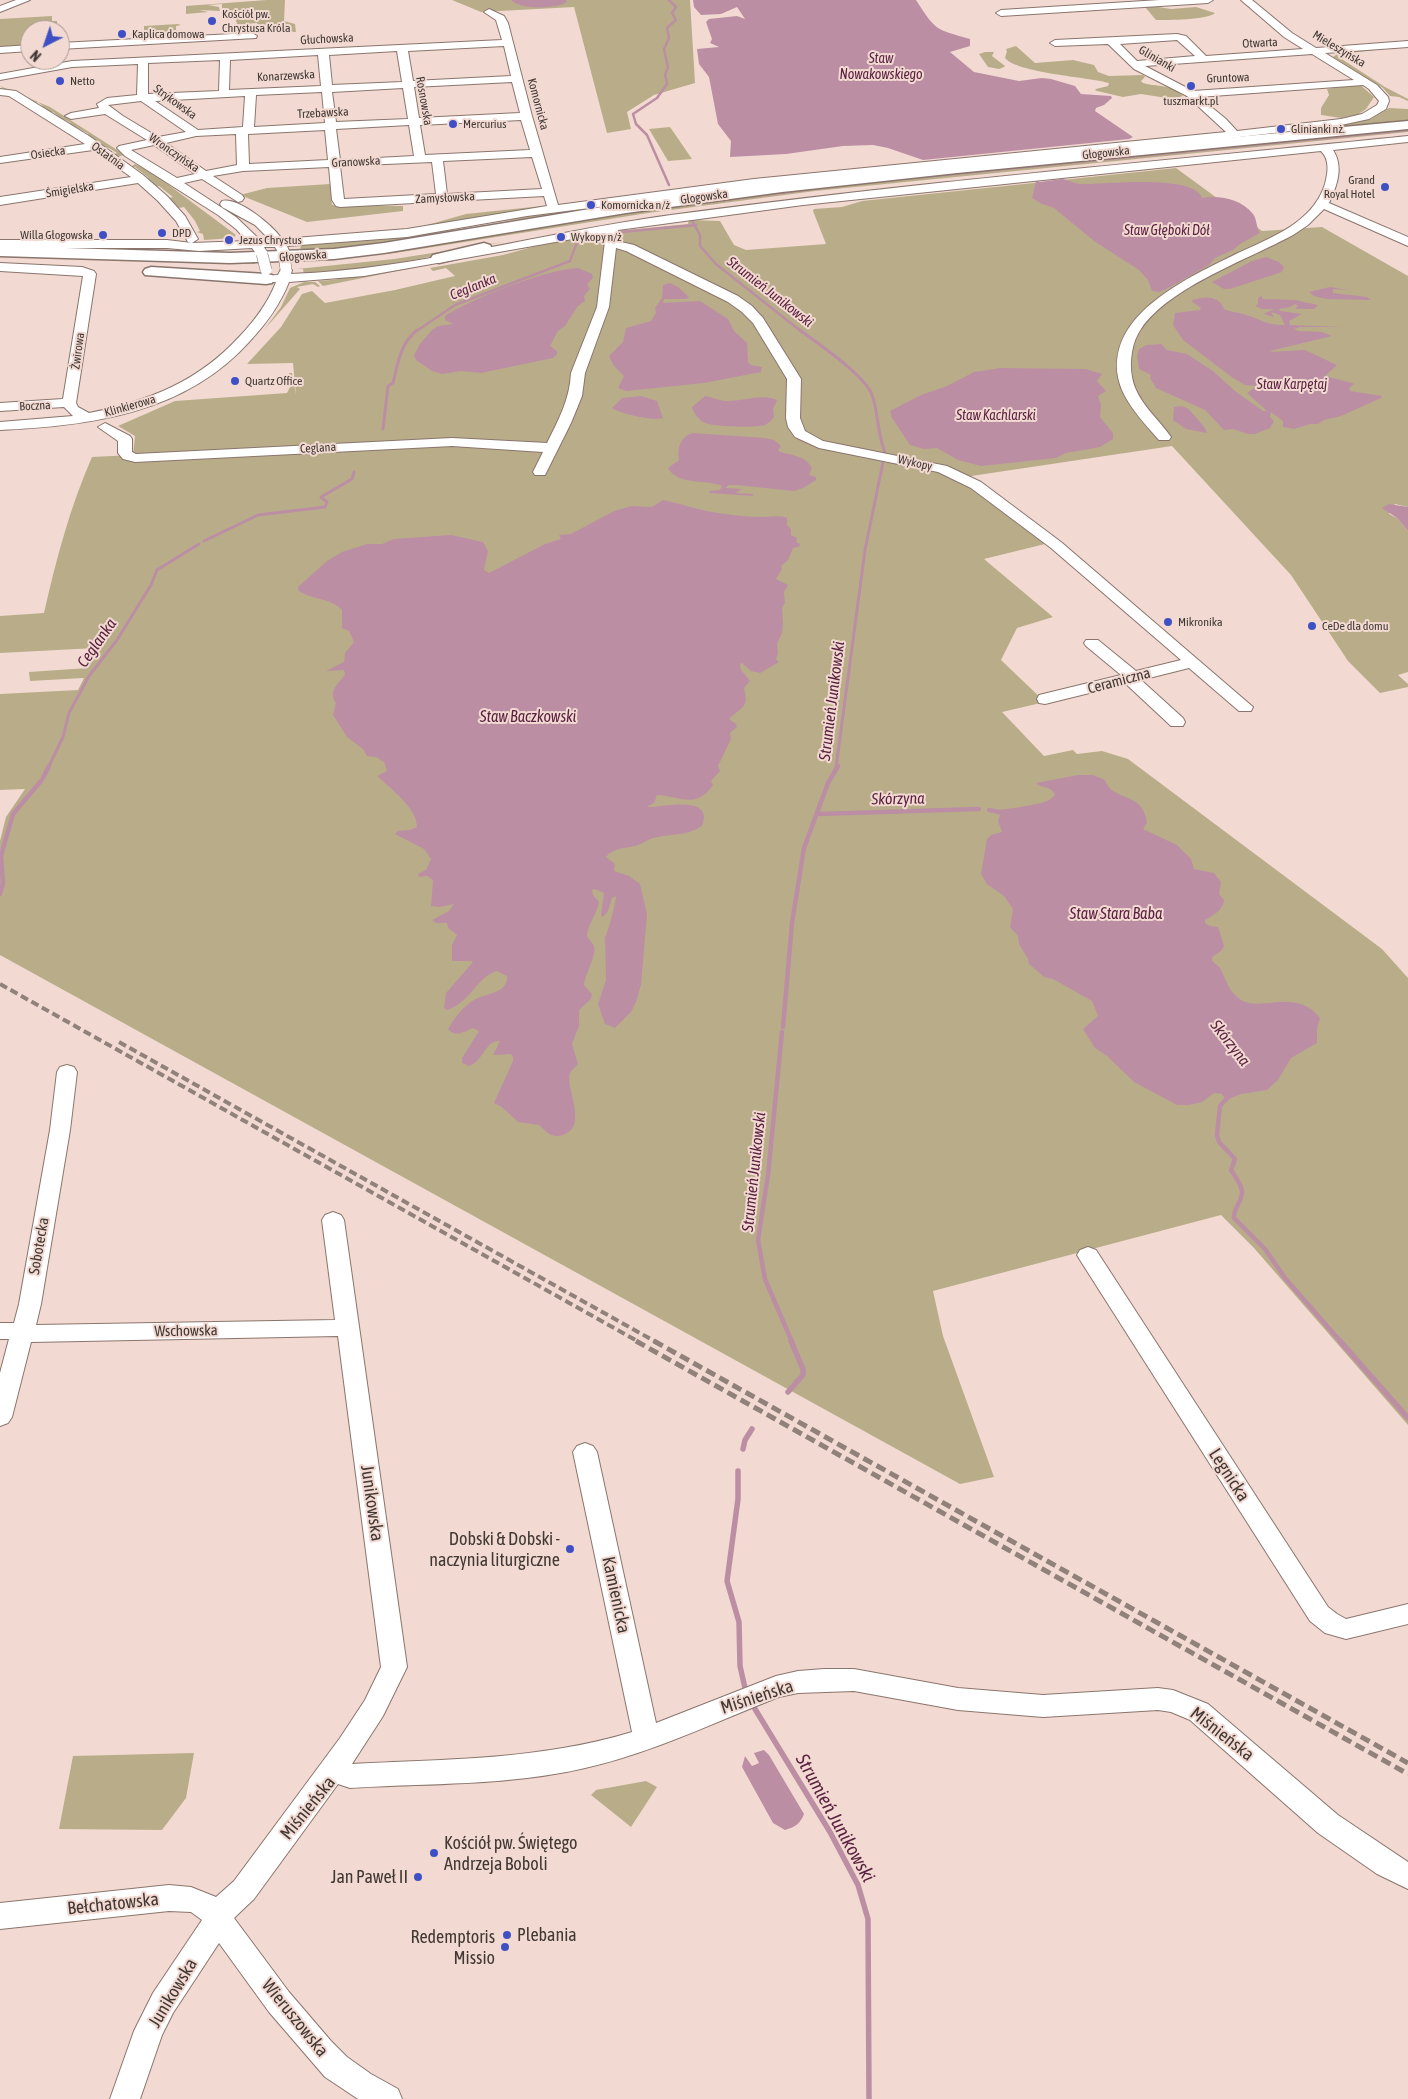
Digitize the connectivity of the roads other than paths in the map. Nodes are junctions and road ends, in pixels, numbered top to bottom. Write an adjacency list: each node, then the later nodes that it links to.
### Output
1 (25, 0): 4 (street)
2 (1208, 0): 6 (street)
3 (1246, 0): 17 (street, Mieleszyńska)
4 (0, 9)
5 (489, 12): 9 (street, Komornicka)
6 (1001, 13)
7 (252, 36): 12 (street)
8 (1111, 41): 10 (street); 19 (street); 21 (street, Glinianki)
9 (507, 43): 13 (street, Głuchowska); 23 (street, Komornicka)
10 (1055, 44)
11 (1408, 44): 17 (street, Otwarta)
12 (70, 45)
13 (402, 48): 16 (street, Głuchowska); 25 (street, Rosnowska)
14 (20, 49): 15 (street)
15 (0, 50)
16 (323, 52): 18 (street, Głuchowska); 26 (street)
17 (1318, 52): 19 (street, Otwarta); 24 (street, Mieleszyńska)
18 (225, 56): 20 (street, Głuchowska); 29 (street)
19 (1203, 59): 21 (street, Otwarta)
20 (144, 60): 22 (street, Głuchowska); 31 (street, Strykowska)
21 (1135, 64): 30 (street, Glinianki)
22 (0, 77)
23 (517, 79): 25 (street, Konarzewska); 34 (street, Komornicka)
24 (1367, 82): 30 (street, Gruntowa); 35 (street, Mieleszyńska)
25 (407, 84): 26 (street, Konarzewska); 36 (street, Rosnowska)
26 (328, 88): 28 (street, Konarzewska); 38 (street)
27 (2, 89): 33 (street, Ostatnia); 46 (street, Ostatnia)
28 (251, 92): 29 (street, Konarzewska); 40 (street)
29 (224, 93): 31 (street, Konarzewska)
30 (1191, 94): 43 (street, Glinianki)
31 (142, 97): 32 (street, Konarzewska); 41 (street, Strykowska)
32 (107, 110): 33 (street); 45 (street, Wronczyńska)
33 (63, 111): 39 (street, Ostatnia)
34 (526, 116): 36 (street, Trzebawska); 49 (street, Komornicka)
35 (1353, 120): 43 (street, Głogowska)
36 (415, 122): 38 (street, Trzebawska); 50 (street, Rosnowska)
37 (1408, 125): 65 (main road, Głogowska)
38 (331, 126): 40 (street, Trzebawska); 54 (street)
39 (92, 129)
40 (245, 131): 41 (street, Trzebawska); 56 (street)
41 (196, 133): 45 (street, Trzebawska)
42 (1408, 134): 66 (main road, Głogowska)
43 (1234, 135): 65 (street, Głogowska)
44 (1408, 139): 48 (street, Głogowska)
45 (156, 140): 47 (street, Trzebawska); 57 (street, Wronczyńska)
46 (95, 146): 52 (street, Osiecka); 55 (street, Ostatnia)
47 (119, 146): 53 (street, Ostatnia)
48 (1326, 150): 64 (street); 67 (street, Głogowska)
49 (537, 152): 51 (street, Granowska); 60 (street, Komornicka)
50 (420, 158): 51 (street, Granowska); 54 (street, Granowska)
51 (437, 158): 62 (street)
52 (0, 160)
53 (141, 160): 55 (street); 59 (street, Ostatnia)
54 (334, 163): 56 (street, Granowska); 62 (street, Zamysłowska)
55 (121, 165): 58 (street, Ostatnia)
56 (243, 168): 57 (street, Granowska)
57 (205, 174): 59 (street, Granowska); 61 (street, Wronczyńska)
58 (140, 179): 63 (street, Śmigielska); 71 (street, Ostatnia)
59 (176, 182): 68 (street, Ostatnia); 75 (street, Ostatnia)
60 (549, 192): 62 (street, Zamysłowska); 65 (street, Komornicka)
61 (238, 198)
62 (442, 198)
63 (0, 201)
64 (1322, 204): 70 (street); 88 (street)
65 (556, 213): 69 (main road); 77 (main road, Głogowska)
66 (577, 226): 78 (main road); 79 (main road, Głogowska)
67 (610, 228): 72 (street); 78 (street, Głogowska)
68 (247, 232): 74 (street); 76 (street, Ostatnia)
69 (407, 233): 75 (street, Głogowska)
70 (1408, 242)
71 (196, 243): 73 (street); 74 (street, Głogowska); 77 (main road)
72 (610, 243): 89 (street); 92 (street, Wykopy)
73 (0, 244)
74 (232, 245): 76 (street, Głogowska)
75 (281, 248): 76 (street, Głogowska); 80 (street, bridge)
76 (259, 249): 81 (street, bridge)
77 (31, 252): 79 (main road, Głogowska)
78 (439, 258): 80 (street, Głogowska)
79 (1, 259): 81 (main road); 83 (street, Żwirowa)
80 (285, 274): 81 (street, Głogowska); 82 (street, Klinkierowa)
81 (264, 284): 82 (street, Klinkierowa)
82 (242, 341): 85 (street, Klinkierowa)
83 (69, 403): 84 (street, Boczna); 85 (street)
84 (0, 408)
85 (85, 417): 86 (street, Klinkierowa)
86 (0, 426)
87 (105, 427): 89 (street, Ceglana)
88 (1164, 437)
89 (550, 448): 90 (street)
90 (540, 472)
91 (1092, 643): 93 (street)
92 (1193, 662): 93 (street, Ceramiczna); 95 (street, Wykopy)
93 (1131, 678): 94 (street, Ceramiczna); 96 (street)
94 (1045, 699)
95 (1245, 707)
96 (1176, 722)
97 (67, 1072): 102 (street, Sobotecka)
98 (333, 1220): 100 (street, Junikowska)
99 (1088, 1255): 105 (street, Legnicka)
100 (349, 1328): 102 (street, Wschowska); 107 (street, Junikowska)
101 (0, 1331): 102 (street, Wschowska)
102 (24, 1333): 103 (street, Sobotecka)
103 (0, 1417)
104 (585, 1452): 106 (street, Kamienicka)
105 (1408, 1614)
106 (646, 1738): 107 (street, Miśnieńska); 108 (street, Miśnieńska)
107 (332, 1771): 110 (street, Miśnieńska)
108 (1408, 1876)
109 (0, 1916): 110 (street, Bełchatowska)
110 (218, 1920): 111 (street, Junikowska); 112 (street, Wieruszowska)
111 (125, 2099)
112 (386, 2099)

